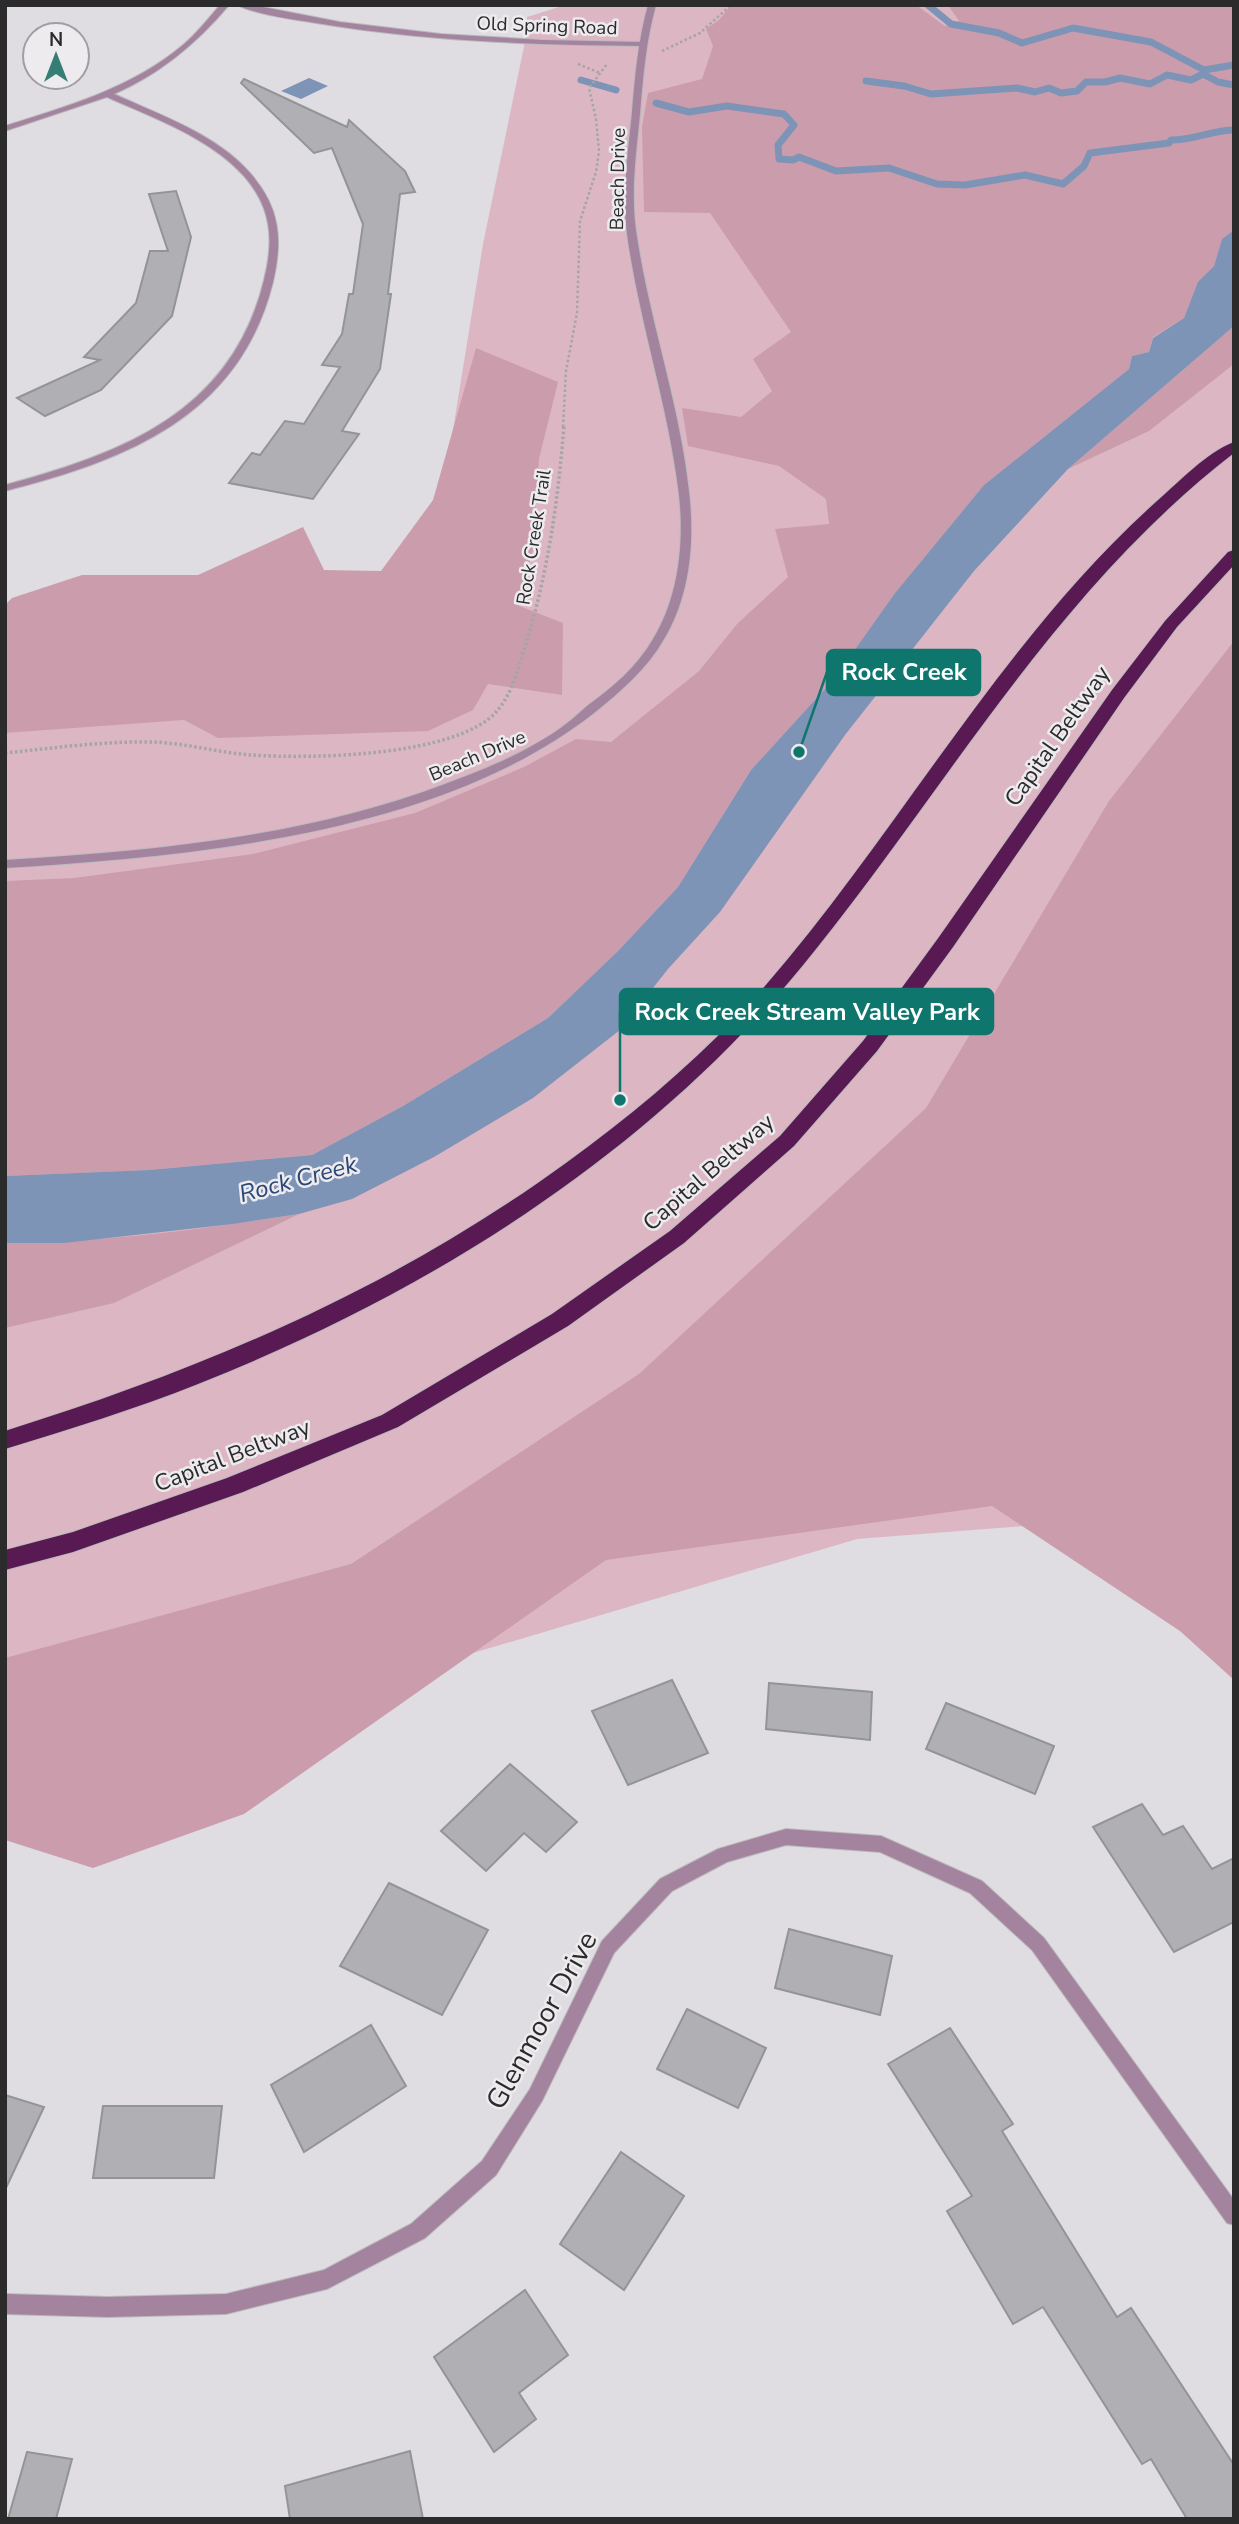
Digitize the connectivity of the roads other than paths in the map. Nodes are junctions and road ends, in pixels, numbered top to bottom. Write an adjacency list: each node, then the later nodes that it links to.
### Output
1 (225, 5): 5 (street)
2 (242, 5): 4 (street, Old Spring Road)
3 (652, 5): 4 (street, Beach Drive)
4 (643, 44): 10 (street, Beach Drive)
5 (110, 95): 6 (street); 8 (street)
6 (5, 129)
7 (1234, 446): 11 (highway)
8 (5, 488)
9 (1234, 555): 12 (highway, Capital Beltway)
10 (5, 864)
11 (5, 1440)
12 (5, 1560)
13 (1234, 2216): 14 (street, Glenmoor Drive)
14 (5, 2304)

